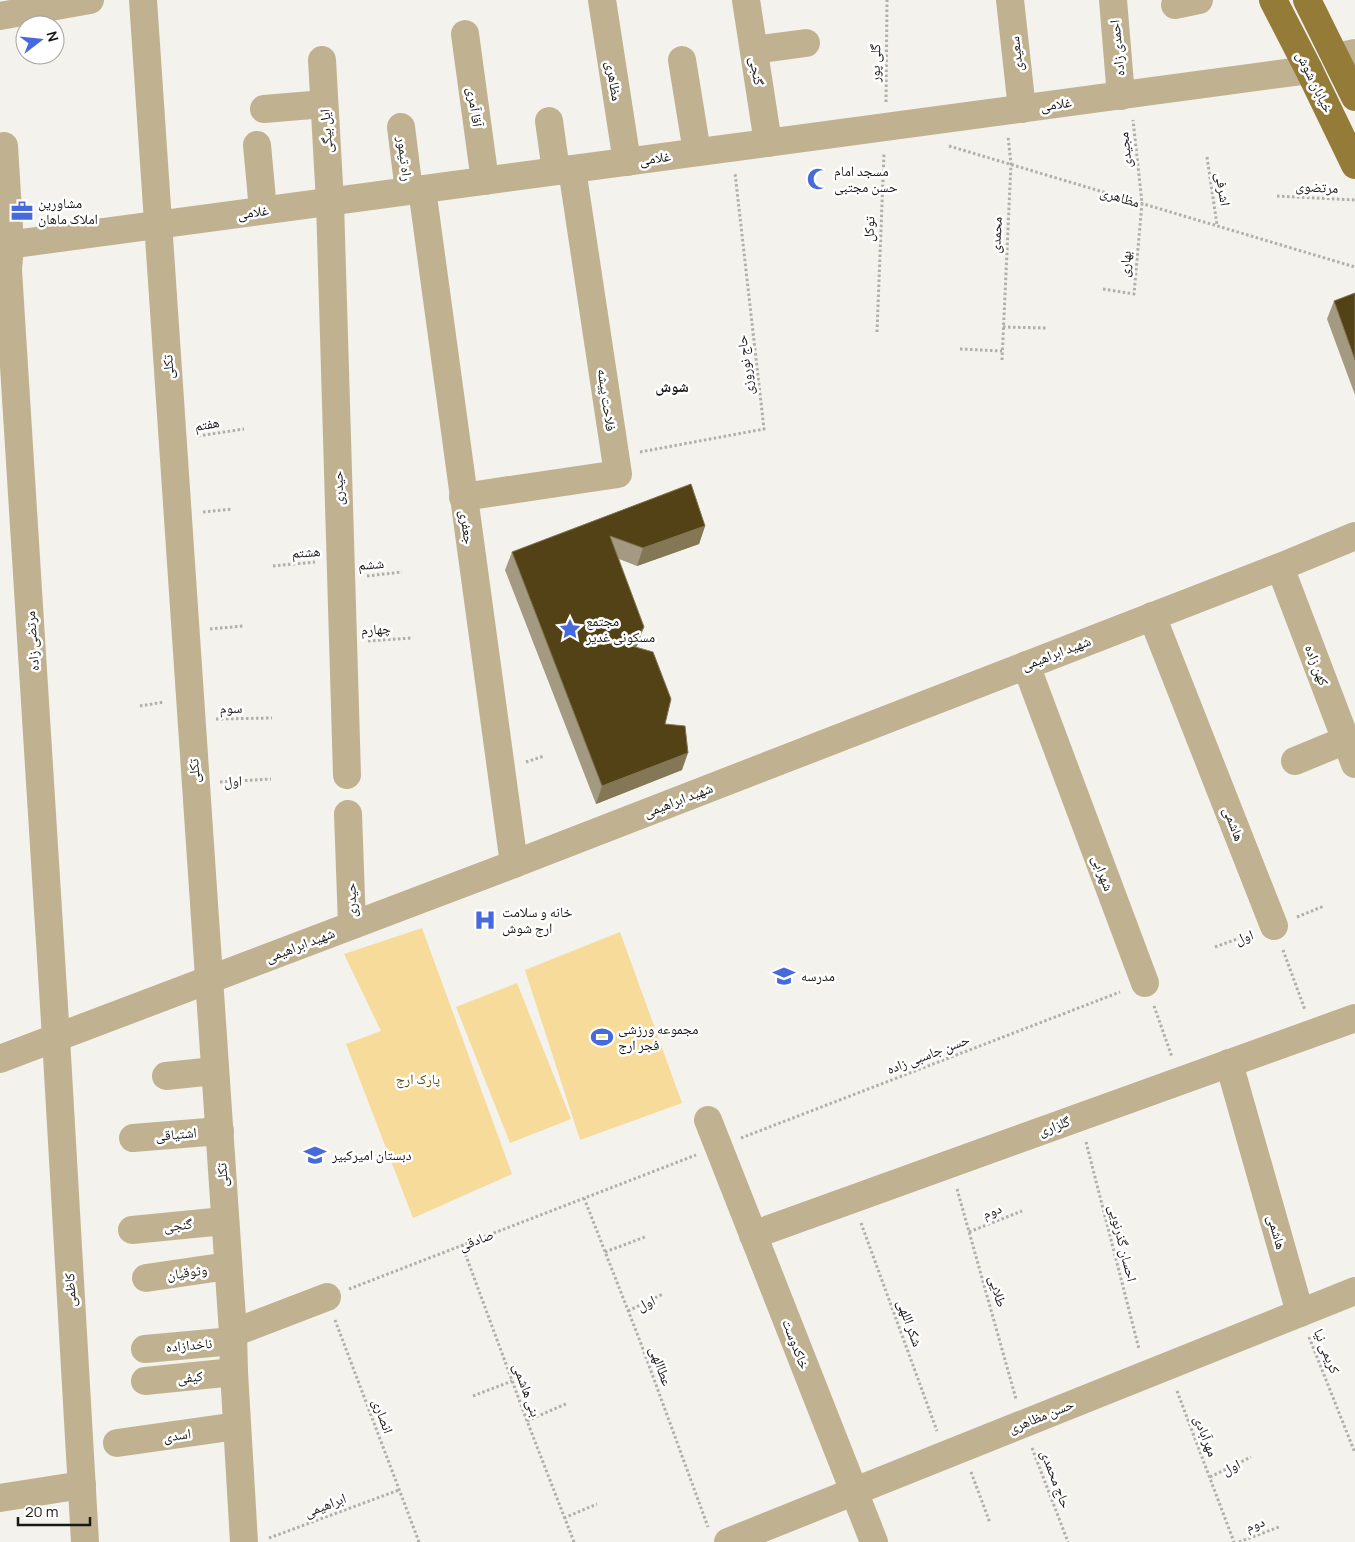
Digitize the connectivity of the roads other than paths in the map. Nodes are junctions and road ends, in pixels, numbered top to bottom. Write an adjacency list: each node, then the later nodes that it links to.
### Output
1 (90, 0): 9 (street)
2 (143, 0): 35 (street, تکلی)
3 (602, 0): 28 (street, مظاهری)
4 (746, 0): 12 (street, گنجی)
5 (1010, 0): 21 (street, سعیدی)
6 (1113, 0): 17 (street, احمدی زاده)
7 (1274, 0): 16 (main road, خیابان شوش)
8 (1307, 0): 13 (main road)
9 (0, 16)
10 (465, 34): 31 (street, آقا آمری)
11 (806, 43): 12 (street)
12 (754, 50): 24 (street, گنجی)
13 (1346, 55): 18 (main road)
14 (322, 60): 19 (street, ایل بیگی)
15 (682, 60): 27 (street)
16 (1310, 70): 17 (street, غلامی); 29 (main road, خیابان شوش)
17 (1126, 95): 21 (street, غلامی)
18 (1355, 97)
19 (324, 104): 20 (street); 33 (street, ایل بیگی)
20 (264, 109)
21 (1014, 110): 24 (street, غلامی)
22 (549, 121): 30 (street, فلاحت پیشه)
23 (401, 127): 32 (street, راه تیمور)
24 (768, 143): 27 (street, غلامی)
25 (257, 145): 34 (street)
26 (4, 146): 36 (street, مرتضی زاده)
27 (697, 152): 28 (street, غلامی)
28 (627, 162): 30 (street, غلامی)
29 (1355, 165)
30 (564, 170): 31 (street, غلامی); 37 (street, فلاحت پیشه)
31 (485, 181): 32 (street, غلامی)
32 (415, 190): 33 (street, غلامی); 37 (street, جعفری)
33 (330, 202): 34 (street, غلامی); 44 (street, حیدری)
34 (264, 210): 35 (street, غلامی)
35 (159, 225): 36 (street, غلامی); 49 (street, تکلی)
36 (5, 245): 52 (street, مرتضی زاده)
37 (463, 497): 46 (street, جعفری)
38 (1355, 536): 39 (street, شهید ابراهیمی)
39 (1280, 567): 40 (street, شهید ابراهیمی); 42 (street, کهن زاده)
40 (1152, 616): 41 (street, شهید ابراهیمی); 48 (street, هاشمی)
41 (1026, 665): 46 (street, شهید ابراهیمی); 50 (street, شهرابی)
42 (1350, 752): 43 (street)
43 (1295, 761)
44 (347, 775)
45 (348, 814): 47 (street, حیدری)
46 (514, 864): 47 (street, شهید ابراهیمی)
47 (352, 925): 49 (street, شهید ابراهیمی)
48 (1274, 926)
49 (208, 980): 52 (street, شهید ابراهیمی); 55 (street, تکلی)
50 (1145, 983)
51 (1355, 1018): 54 (street, گلزاری)
52 (56, 1038): 53 (street, شهید ابراهیمی); 74 (street, کاظمی)
53 (0, 1060)
54 (1229, 1063): 62 (street, گلزاری); 67 (street, هاشمی)
55 (214, 1071): 56 (street); 58 (street, تکلی)
56 (166, 1076)
57 (708, 1120): 62 (street, خاکدوست)
58 (220, 1131): 59 (street, اشتیاقی); 60 (street, تکلی)
59 (133, 1138)
60 (224, 1221): 61 (street, گنجی); 63 (street, تکلی)
61 (132, 1230)
62 (753, 1235): 75 (street, خاکدوست)
63 (228, 1266): 64 (street, وثوقیان); 68 (street, تکلی)
64 (146, 1278)
65 (1355, 1291): 67 (street, حسن مظاهری)
66 (327, 1297): 68 (street)
67 (1300, 1313): 75 (street, حسن مظاهری)
68 (233, 1337): 69 (street, ناخدازاده); 70 (street, تکلی)
69 (145, 1349)
70 (234, 1372): 71 (street, کیفی); 72 (street, تکلی)
71 (146, 1381)
72 (237, 1426): 73 (street, اسدی); 78 (street, تکلی)
73 (116, 1443)
74 (82, 1485): 76 (street); 79 (street, کاظمی)
75 (854, 1491): 77 (street, حسن مظاهری); 80 (street, خاکدوست)
76 (0, 1498)
77 (719, 1537)
78 (256, 1540)
79 (85, 1542)
80 (874, 1542)

